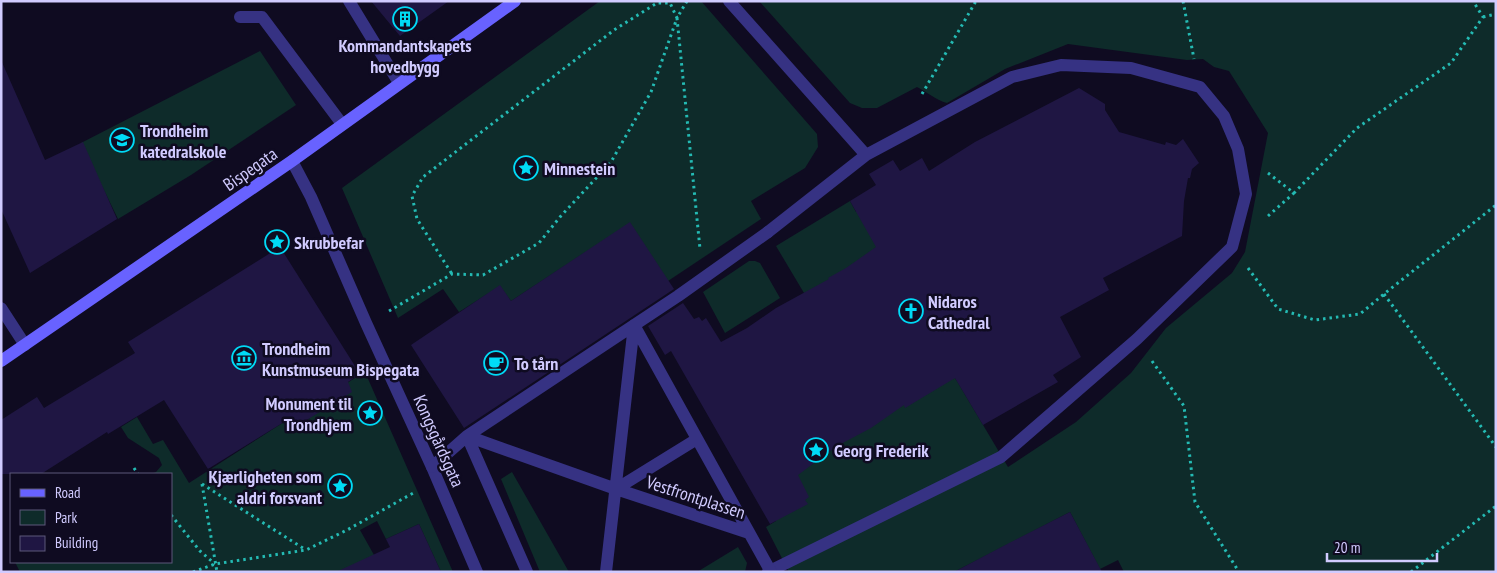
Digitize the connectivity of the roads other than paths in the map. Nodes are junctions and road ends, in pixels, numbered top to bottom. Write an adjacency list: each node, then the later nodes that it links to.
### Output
1 (349, 1): 5 (street)
2 (515, 1): 5 (street, Bispegata)
3 (730, 1): 7 (street)
4 (240, 17): 6 (street)
5 (399, 83): 6 (street, Bispegata)
6 (342, 124): 8 (street, Bispegata)
7 (866, 155): 10 (street); 18 (street)
8 (292, 161): 11 (street, Bispegata); 15 (street, Kongsgårdsgata)
9 (1, 308): 11 (street)
10 (634, 325): 13 (street); 14 (street, Vestfrontplassen); 16 (street)
11 (25, 345): 12 (street, Bispegata)
12 (1, 361)
13 (467, 436): 15 (street); 16 (street, Vestfrontplassen); 20 (street)
14 (697, 439): 16 (street, Vestfrontplassen); 17 (street, Vestfrontplassen)
15 (435, 473): 19 (street, Kongsgårdsgata)
16 (616, 489): 17 (street, Vestfrontplassen); 21 (street)
17 (749, 533): 18 (street)
18 (770, 571)
19 (477, 572)
20 (527, 572)
21 (606, 572)

